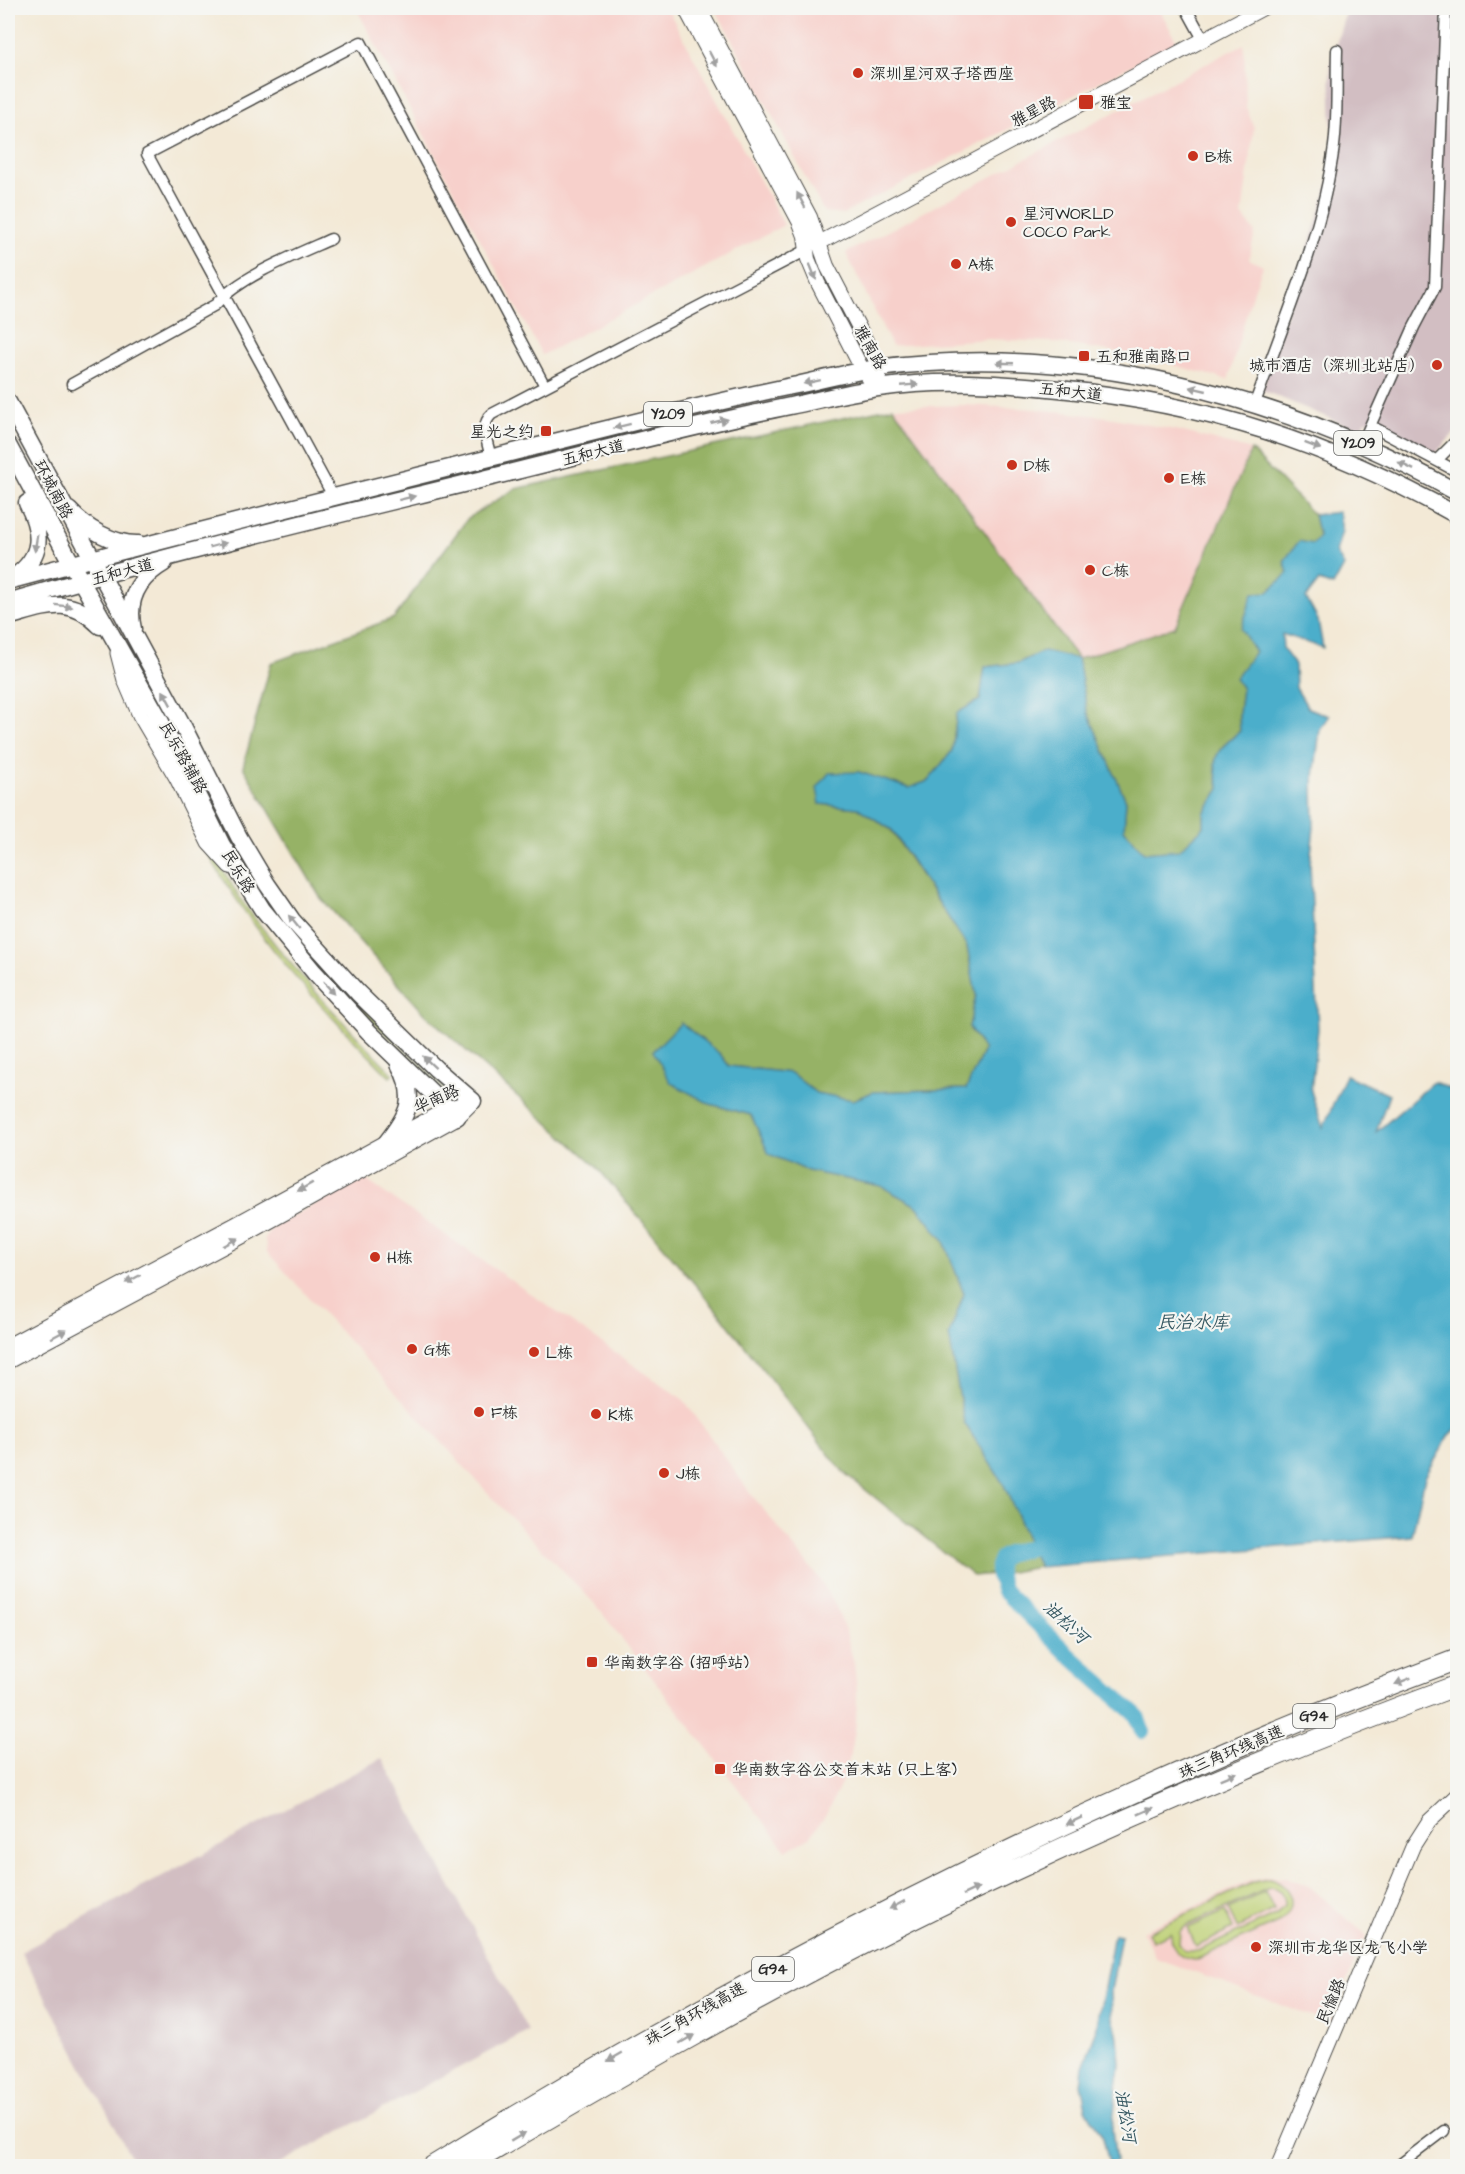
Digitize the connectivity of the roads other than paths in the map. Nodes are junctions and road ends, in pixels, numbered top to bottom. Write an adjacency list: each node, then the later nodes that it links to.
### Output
1 (685, 8): 9 (street, 雅南路, one-way to 9)
2 (699, 8): 9 (street, 雅南路, one-way to 2)
3 (1186, 8): 6 (street)
4 (1263, 8): 6 (street, 雅星路)
5 (1446, 8): 17 (street)
6 (1203, 39): 9 (street, 雅星路)
7 (1337, 50): 16 (street)
8 (331, 239): 10 (street)
9 (813, 246): 11 (street, 雅南路); 13 (street)
10 (224, 295): 12 (street); 13 (street); 26 (street)
11 (872, 370): 14 (street, 雅南路); 16 (main road, 五和大道 / Y209, one-way to 11); 22 (main road, 五和大道 / Y209, one-way to 22)
12 (72, 384)
13 (545, 386): 22 (street)
14 (877, 388): 28 (main road, 五和大道 / Y209, one-way to 28); 30 (main road, 五和大道 / Y209, one-way to 14)
15 (8, 402): 18 (main road, 环城南路)
16 (1255, 403): 20 (main road, Y209)
17 (1371, 426): 20 (street); 23 (street)
18 (24, 433): 21 (main road); 27 (main road, 环城南路)
19 (1458, 439): 23 (street)
20 (1362, 444): 25 (main road, Y209, one-way to 20)
21 (8, 445): 32 (main road, 环城南路); 34 (main road, one-way to 34)
22 (491, 458): 26 (main road, 五和大道 / Y209)
23 (1437, 460): 24 (street)
24 (1458, 472)
25 (1458, 493)
26 (333, 496): 29 (main road, 五和大道 / Y209)
27 (58, 497): 29 (main road); 31 (main road, 环城南路)
28 (1458, 516)
29 (152, 543): 31 (main road, 五和大道 / Y209)
30 (181, 555): 33 (main road, 五和大道 / Y209); 39 (main road)
31 (91, 559): 32 (main road, 五和大道 / Y209); 33 (main road, 环城南路)
32 (71, 564): 34 (main road, 五和大道 / Y209); 35 (main road, 环城南路)
33 (100, 576): 35 (main road, 五和大道 / Y209); 39 (main road, 民乐路)
34 (8, 581)
35 (81, 582): 36 (main road, 五和大道 / Y209); 38 (main road, 民乐路)
36 (8, 602)
37 (8, 617): 38 (main road, one-way to 38)
38 (115, 641): 40 (main road, 民乐路, one-way to 40)
39 (136, 642): 41 (main road, 民乐路, one-way to 39)
40 (393, 1056): 42 (main road, 民乐路); 43 (main road)
41 (473, 1101): 42 (main road, 华南路)
42 (453, 1113): 43 (main road, 华南路); 45 (main road, 华南路, one-way to 42)
43 (386, 1143): 44 (main road, 华南路, one-way to 44)
44 (8, 1346)
45 (8, 1361)
46 (1458, 1659): 50 (highway, 珠三角环线高速 / G94, one-way to 50)
47 (1458, 1685): 51 (highway, 珠三角环线高速 / G94, one-way to 47)
48 (1458, 1794): 52 (street, 民愉路)
49 (1444, 2131): 53 (street)
50 (433, 2166)
51 (468, 2166)
52 (1278, 2166)
53 (1398, 2166)

